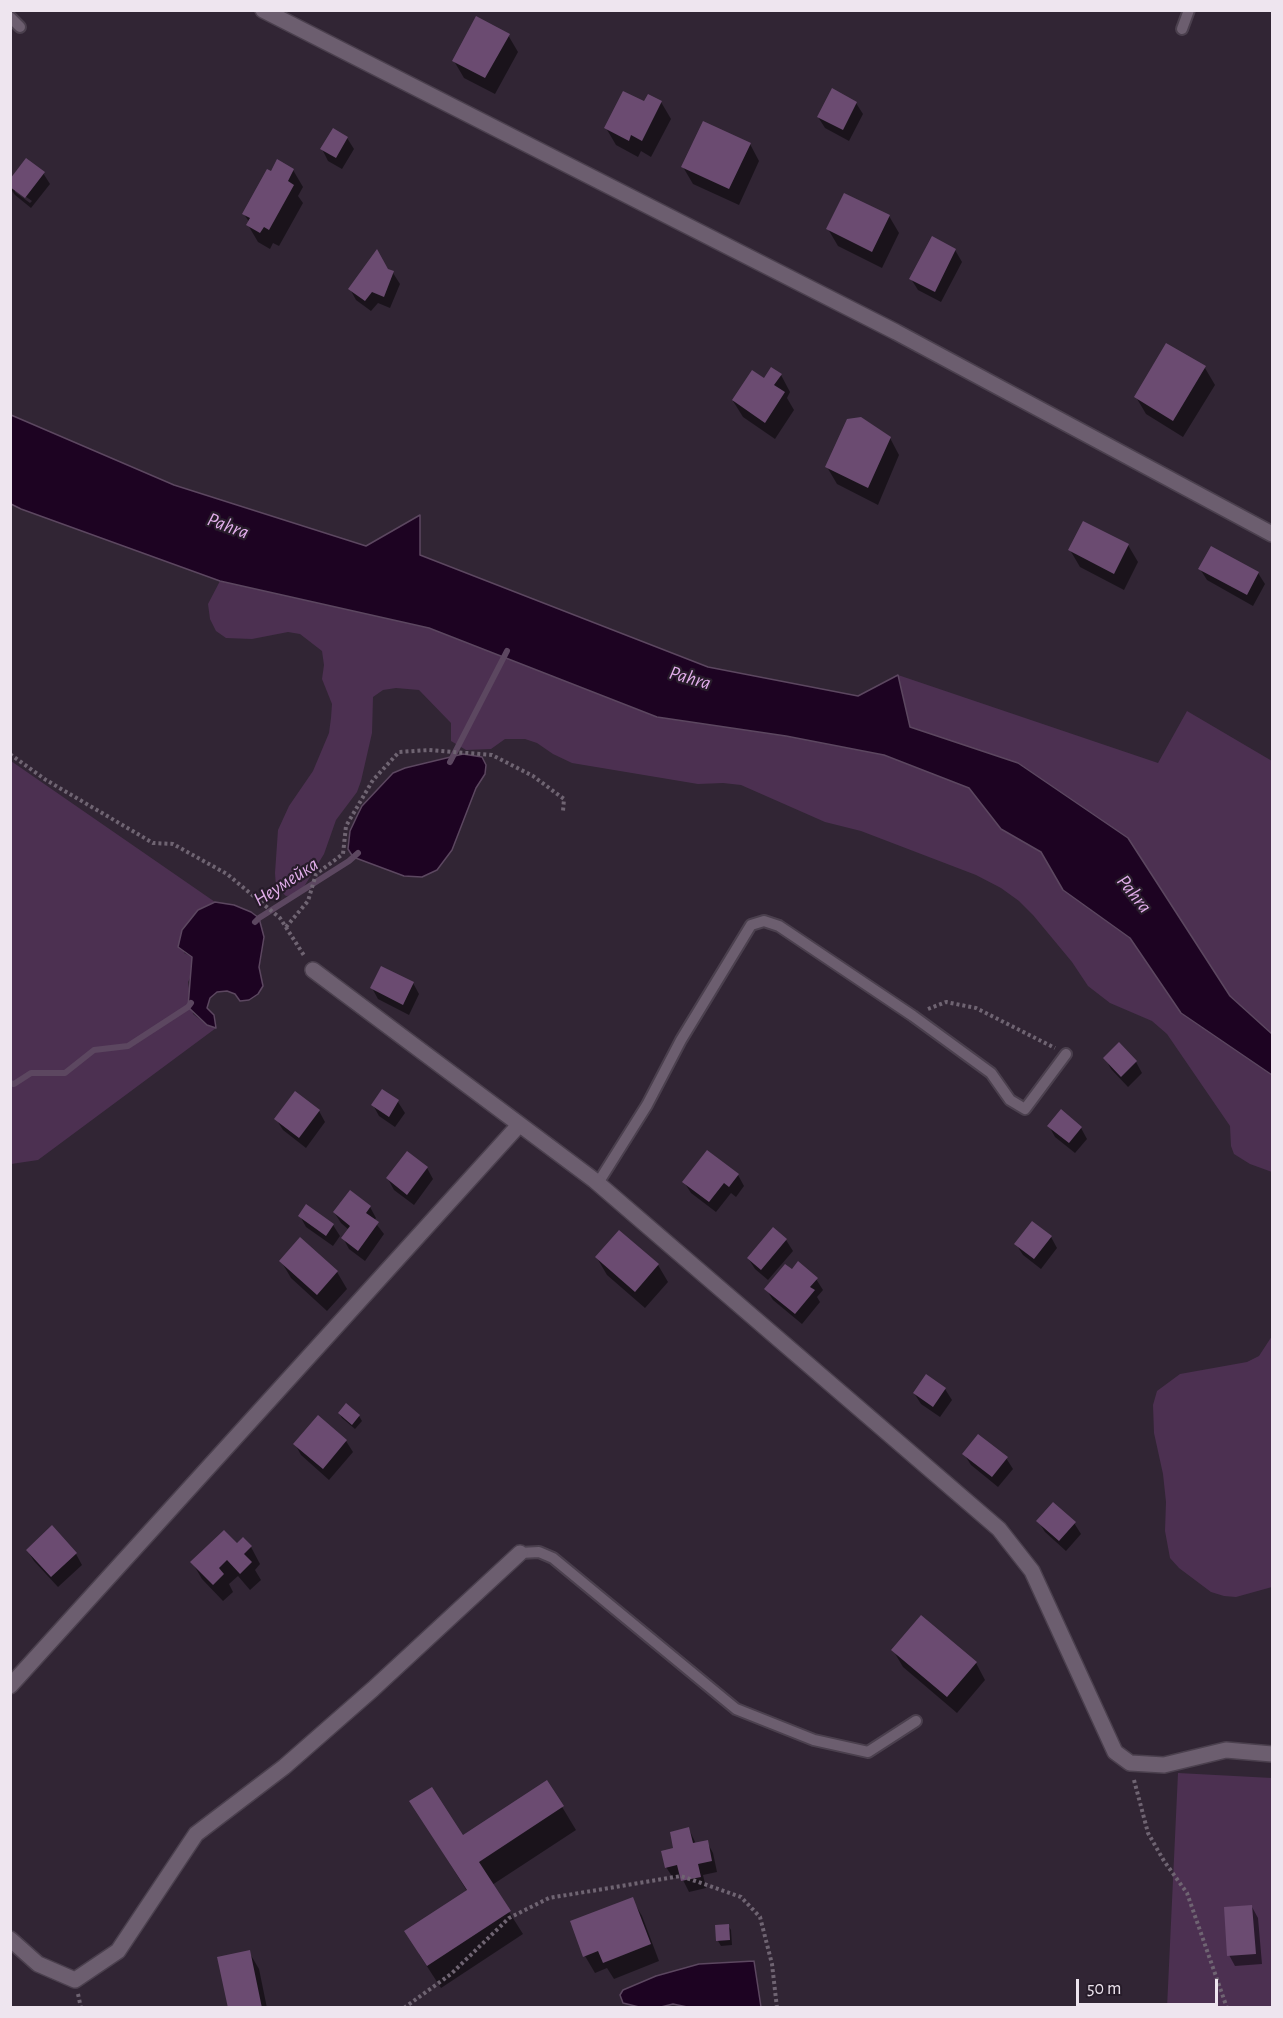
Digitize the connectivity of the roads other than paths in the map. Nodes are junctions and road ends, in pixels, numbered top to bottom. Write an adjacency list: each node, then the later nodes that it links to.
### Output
1 (263, 10): 6 (street)
2 (1190, 10): 5 (lane)
3 (10, 17): 4 (lane)
4 (20, 27)
5 (1182, 29)
6 (1272, 534)
7 (313, 970): 9 (street)
8 (1066, 1054): 10 (lane)
9 (519, 1125): 10 (street); 12 (street)
10 (598, 1183): 14 (street)
11 (520, 1553): 13 (lane); 15 (street)
12 (12, 1682)
13 (916, 1721)
14 (1272, 1754)
15 (10, 1939)

